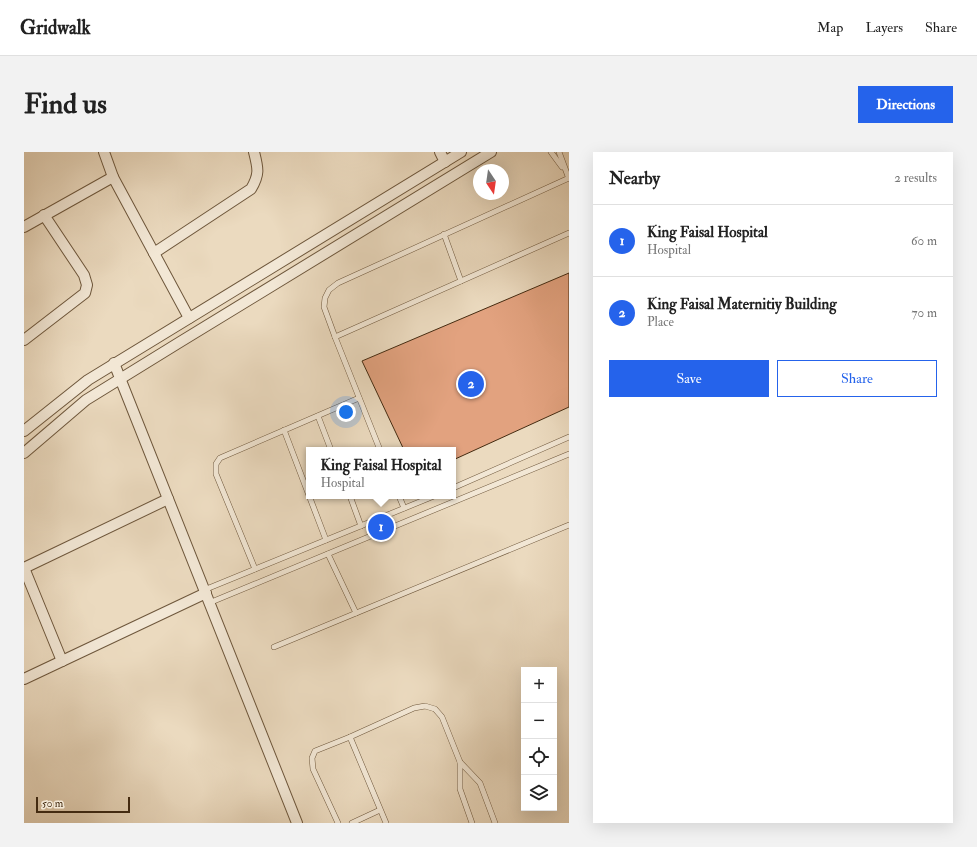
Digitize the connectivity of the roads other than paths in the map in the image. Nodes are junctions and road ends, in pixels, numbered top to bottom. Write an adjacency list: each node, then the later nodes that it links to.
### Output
1 (104, 152): 10 (street)
2 (254, 152): 16 (street)
3 (440, 152): 8 (street)
4 (461, 152): 8 (street)
5 (491, 152): 22 (street)
6 (551, 152): 9 (lane)
7 (559, 152): 9 (lane)
8 (445, 162): 18 (street)
9 (566, 171): 11 (lane)
10 (113, 177): 12 (street); 16 (street)
11 (569, 178): 15 (lane)
12 (44, 216): 13 (street); 20 (street)
13 (24, 227)
14 (569, 233): 17 (lane)
15 (444, 234): 17 (lane); 19 (lane)
16 (154, 253): 18 (street)
17 (461, 280): 19 (lane)
18 (189, 318): 21 (street)
19 (335, 336): 23 (lane)
20 (24, 340)
21 (114, 363): 22 (street); 25 (street)
22 (120, 379): 30 (street); 34 (street)
23 (360, 398): 24 (lane); 29 (lane)
24 (318, 416): 26 (lane); 28 (lane)
25 (26, 426)
26 (284, 430): 33 (lane); 45 (lane)
27 (569, 437): 32 (lane)
28 (331, 447)
29 (379, 447)
30 (24, 453)
31 (569, 454): 43 (lane)
32 (456, 487)
33 (306, 488)
34 (168, 499): 44 (street); 46 (street)
35 (310, 499): 42 (lane)
36 (351, 499): 41 (lane)
37 (400, 499): 39 (lane)
38 (426, 499): 39 (lane)
39 (404, 508): 41 (lane)
40 (569, 525): 48 (lane)
41 (362, 526): 42 (lane)
42 (326, 540): 45 (lane)
43 (328, 554): 47 (lane); 48 (lane)
44 (24, 568): 50 (street)
45 (255, 569): 46 (lane)
46 (205, 592): 47 (street); 50 (street)
47 (209, 603): 55 (street)
48 (356, 613): 49 (lane)
49 (274, 647)
50 (62, 660): 51 (street)
51 (24, 679)
52 (350, 737): 53 (lane); 54 (lane); 56 (lane)
53 (460, 762): 59 (lane); 60 (lane)
54 (380, 810): 57 (lane); 58 (lane)
55 (297, 823)
56 (338, 823)
57 (352, 823)
58 (386, 823)
59 (472, 823)
60 (495, 823)

